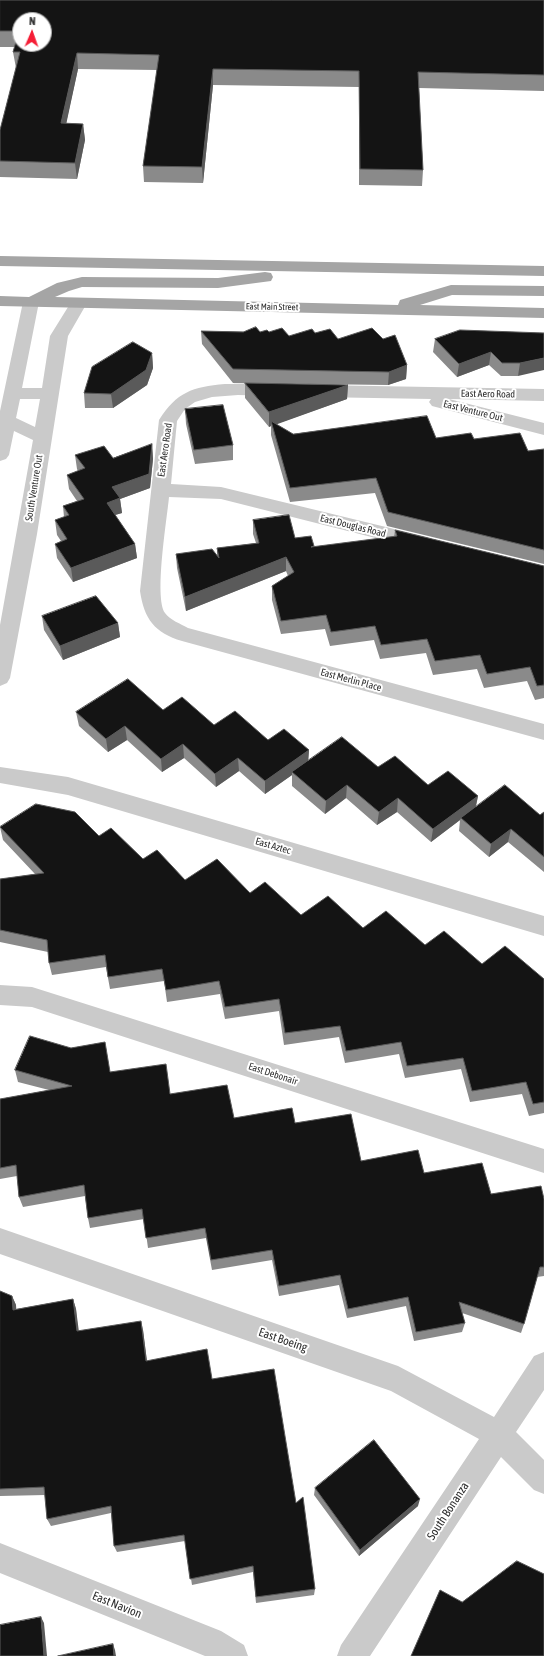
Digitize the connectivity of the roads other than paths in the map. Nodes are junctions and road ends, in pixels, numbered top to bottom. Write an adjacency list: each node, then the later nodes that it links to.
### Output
1 (0, 261): 2 (main road)
2 (337, 268): 3 (main road); 6 (main road)
3 (544, 271)
4 (544, 291): 8 (main road)
5 (0, 301): 6 (main road, East Main Street)
6 (30, 302): 7 (main road, East Main Street); 10 (lane)
7 (79, 303): 8 (main road, East Main Street); 12 (lane, South Venture Out)
8 (387, 310): 9 (main road, East Main Street)
9 (544, 313)
10 (12, 393): 12 (lane); 14 (lane)
11 (401, 393): 13 (lane, East Aero Road); 15 (lane, East Venture Out); 18 (lane, East Aero Road)
12 (49, 394): 16 (lane, South Venture Out)
13 (544, 395)
14 (7, 421): 16 (lane); 17 (lane)
15 (544, 429)
16 (43, 437): 20 (lane, South Venture Out)
17 (0, 455)
18 (160, 490): 19 (lane, East Douglas Road); 21 (lane, East Aero Road)
19 (436, 547)
20 (8, 592): 22 (lane, South Venture Out)
21 (161, 622): 23 (lane, East Merlin Place)
22 (0, 678)
23 (544, 732)
24 (0, 775): 25 (lane, East Aztec)
25 (544, 926)
26 (0, 995): 27 (lane, East Debonair)
27 (544, 1161)
28 (0, 1241): 30 (lane, East Boeing)
29 (544, 1366): 30 (lane, South Bonanza)
30 (499, 1435): 31 (lane, East Boeing); 34 (lane, South Bonanza)
31 (544, 1480)
32 (0, 1558): 33 (lane, East Navion)
33 (233, 1656)
34 (352, 1656)

